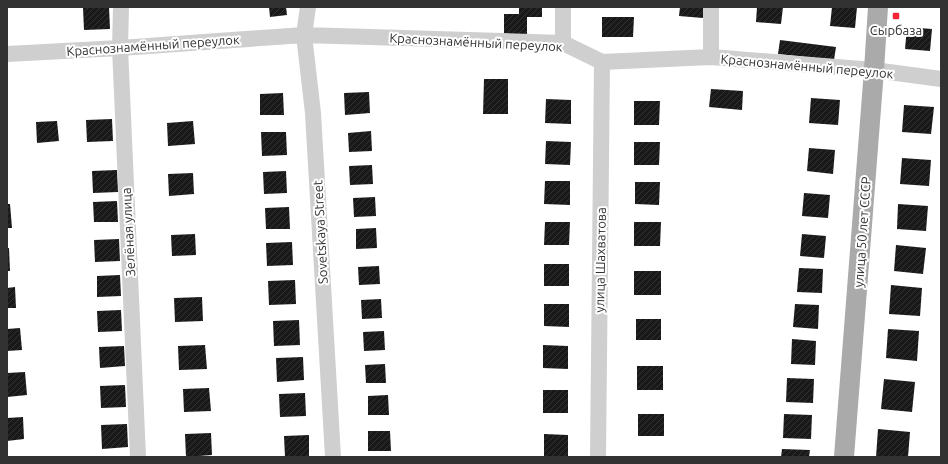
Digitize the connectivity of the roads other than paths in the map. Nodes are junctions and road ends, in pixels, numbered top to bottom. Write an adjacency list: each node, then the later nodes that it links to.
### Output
1 (121, 7): 8 (street, Зелёная улица)
2 (308, 7): 6 (street, Sovetskaya Street)
3 (563, 7): 7 (street)
4 (711, 7): 10 (street)
5 (878, 7): 12 (main road, улица 50 лет СССР)
6 (304, 35): 7 (street, Краснознамённый переулок); 8 (street, Краснознамённый переулок); 15 (street, Sovetskaya Street)
7 (563, 43): 11 (street, Краснознамённый переулок)
8 (120, 48): 9 (street, Краснознамённый переулок); 14 (street, Зелёная улица)
9 (7, 54)
10 (711, 57): 11 (street, Краснознамённый переулок); 12 (street, Краснознамённый переулок)
11 (602, 62): 16 (street, улица Шахватова)
12 (874, 70): 13 (street, Краснознамённый переулок); 17 (main road, улица 50 лет СССР)
13 (941, 79)
14 (138, 457)
15 (333, 457)
16 (598, 457)
17 (844, 457)

